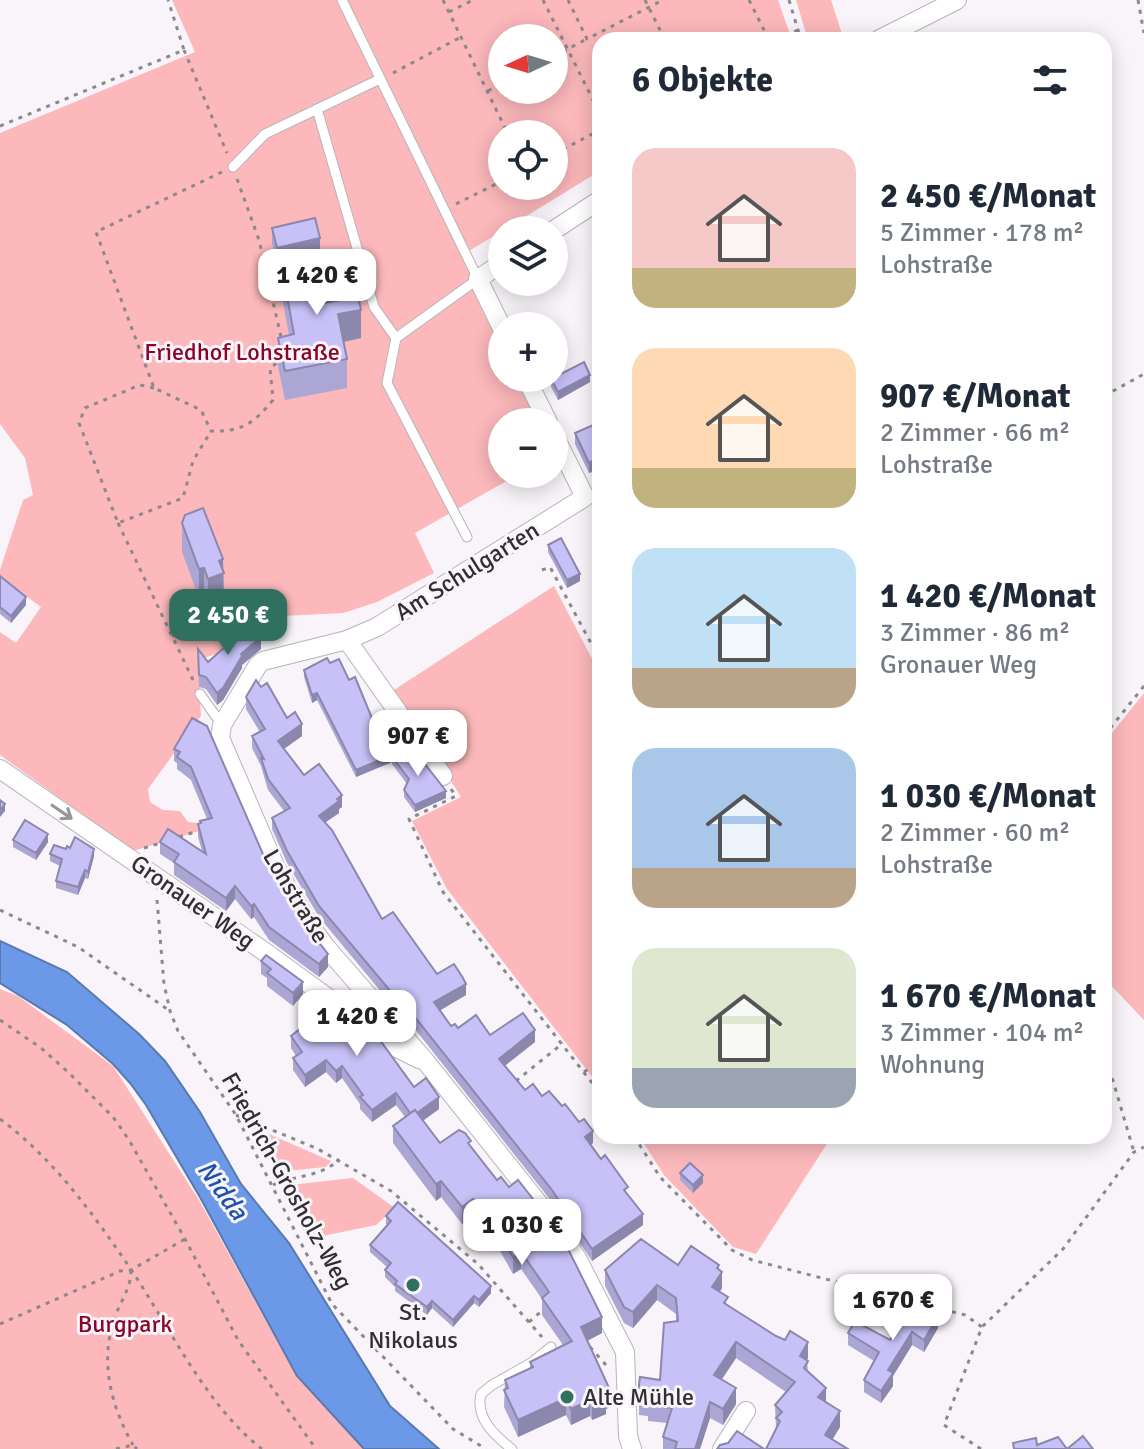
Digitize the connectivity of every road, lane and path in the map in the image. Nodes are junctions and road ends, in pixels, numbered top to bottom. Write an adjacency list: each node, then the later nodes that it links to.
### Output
1 (168, 0): 27 (path)
2 (342, 0): 28 (lane)
3 (443, 0): 14 (path)
4 (473, 0): 14 (path)
5 (543, 0): 15 (path)
6 (568, 0): 25 (path)
7 (645, 0): 13 (path)
8 (663, 0): 13 (path)
9 (749, 0): 19 (path)
10 (789, 0): 16 (path)
11 (957, 0): 21 (street)
12 (1138, 0): 22 (path)
13 (649, 7): 17 (path); 18 (path)
14 (449, 12): 24 (path)
15 (555, 24)
16 (798, 30): 20 (path)
17 (601, 32)
18 (661, 32)
19 (765, 32)
20 (794, 32)
21 (894, 32)
22 (1144, 33)
23 (592, 36): 25 (path)
24 (461, 37): 28 (path); 29 (path)
25 (587, 39): 26 (path)
26 (568, 49): 30 (path)
27 (184, 50): 33 (path); 36 (path)
28 (380, 79): 31 (lane); 39 (lane)
29 (487, 91): 32 (path)
30 (592, 98)
31 (317, 109): 36 (lane); 44 (lane)
32 (501, 120)
33 (0, 126)
34 (592, 134): 35 (path)
35 (568, 147)
36 (233, 167): 45 (path); 48 (path)
37 (488, 188): 39 (path)
38 (592, 205): 40 (street)
39 (444, 210): 42 (lane)
40 (568, 221)
41 (488, 272): 42 (street)
42 (478, 279): 43 (street); 44 (lane)
43 (494, 312)
44 (396, 338): 53 (lane)
45 (282, 342)
46 (285, 356): 50 (path)
47 (1144, 374): 49 (path)
48 (154, 388): 50 (path); 52 (path)
49 (1112, 392)
50 (211, 431): 52 (path)
51 (568, 463): 57 (street, Am Schulgarten)
52 (118, 523): 56 (path)
53 (467, 537)
54 (542, 570): 58 (path)
55 (217, 612): 56 (path)
56 (172, 636): 60 (path)
57 (347, 640): 61 (street); 64 (street)
58 (592, 645)
59 (1144, 686): 62 (path)
60 (200, 694): 61 (lane)
61 (222, 725): 72 (street, Lohstraße)
62 (1112, 726)
63 (0, 769): 66 (street, Gronauer Weg, one-way to 66)
64 (443, 776): 71 (path)
65 (209, 828): 66 (path)
66 (124, 854): 67 (street, Gronauer Weg)
67 (156, 876): 69 (path, Friedrich-Grosholz-Weg); 72 (street, Gronauer Weg)
68 (0, 910): 69 (path)
69 (170, 1011): 78 (path, Friedrich-Grosholz-Weg)
70 (0, 1020): 85 (path)
71 (563, 1043): 74 (path); 77 (path)
72 (426, 1062): 93 (street, Lohstraße)
73 (592, 1066): 74 (path)
74 (584, 1072): 76 (path)
75 (1112, 1077): 82 (path)
76 (592, 1082)
77 (509, 1087)
78 (236, 1115): 83 (path); 84 (path, Friedrich-Grosholz-Weg)
79 (0, 1119): 86 (path)
80 (639, 1144): 90 (path)
81 (1144, 1147): 82 (path)
82 (1134, 1152): 90 (path)
83 (339, 1159): 84 (path); 88 (path)
84 (273, 1185): 100 (path, Friedrich-Grosholz-Weg)
85 (185, 1239): 86 (path); 99 (path)
86 (131, 1270): 89 (path); 95 (path); 98 (path)
87 (547, 1307): 88 (path)
88 (529, 1322): 92 (path)
89 (0, 1324)
90 (982, 1327): 103 (path)
91 (587, 1344): 93 (path)
92 (551, 1347): 101 (lane)
93 (627, 1390): 96 (street, Lohstraße)
94 (746, 1411): 102 (street)
95 (135, 1447): 97 (path)
96 (630, 1448)
97 (116, 1449)
98 (262, 1449)
99 (316, 1449)
100 (486, 1449)
101 (512, 1449)
102 (722, 1449)
103 (981, 1449)

